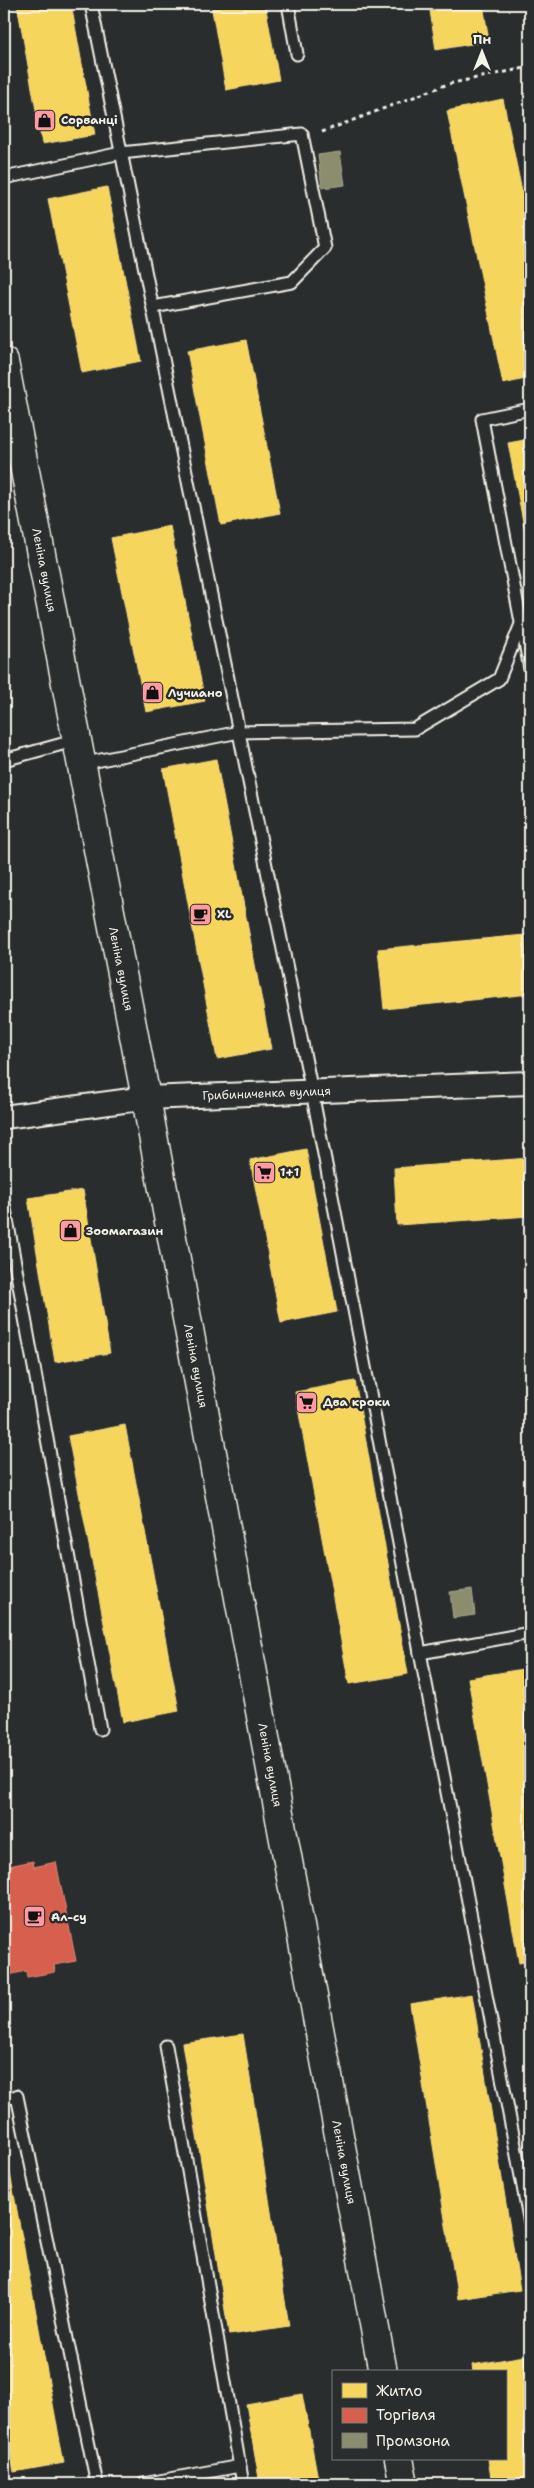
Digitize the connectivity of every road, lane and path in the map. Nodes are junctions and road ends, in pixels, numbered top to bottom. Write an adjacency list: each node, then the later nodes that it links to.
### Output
1 (91, 4): 6 (lane)
2 (288, 4): 3 (lane)
3 (298, 54)
4 (530, 67): 5 (path)
5 (302, 134): 6 (lane); 8 (lane)
6 (121, 153): 7 (lane); 8 (lane)
7 (4, 178)
8 (153, 307): 13 (lane)
9 (4, 362): 14 (main road, Леніна вулиця)
10 (530, 409): 11 (lane)
11 (521, 624): 12 (lane); 13 (lane)
12 (530, 669)
13 (239, 732): 14 (lane); 17 (lane)
14 (79, 752): 15 (lane); 18 (main road, Леніна вулиця)
15 (4, 760)
16 (530, 1083): 17 (street, Грибиниченка вулиця)
17 (312, 1092): 18 (street, Грибиниченка вулиця); 22 (lane)
18 (146, 1098): 19 (street, Грибиниченка вулиця); 27 (main road, Леніна вулиця)
19 (4, 1117)
20 (4, 1203): 23 (lane)
21 (530, 1633): 22 (lane)
22 (420, 1653): 26 (lane)
23 (100, 1730)
24 (166, 2046): 29 (lane)
25 (4, 2099): 30 (lane)
26 (530, 2223)
27 (383, 2370)
28 (399, 2460): 33 (main road)
29 (240, 2466): 31 (lane); 32 (lane)
30 (97, 2484)
31 (143, 2484)
32 (243, 2484)
33 (404, 2484)

